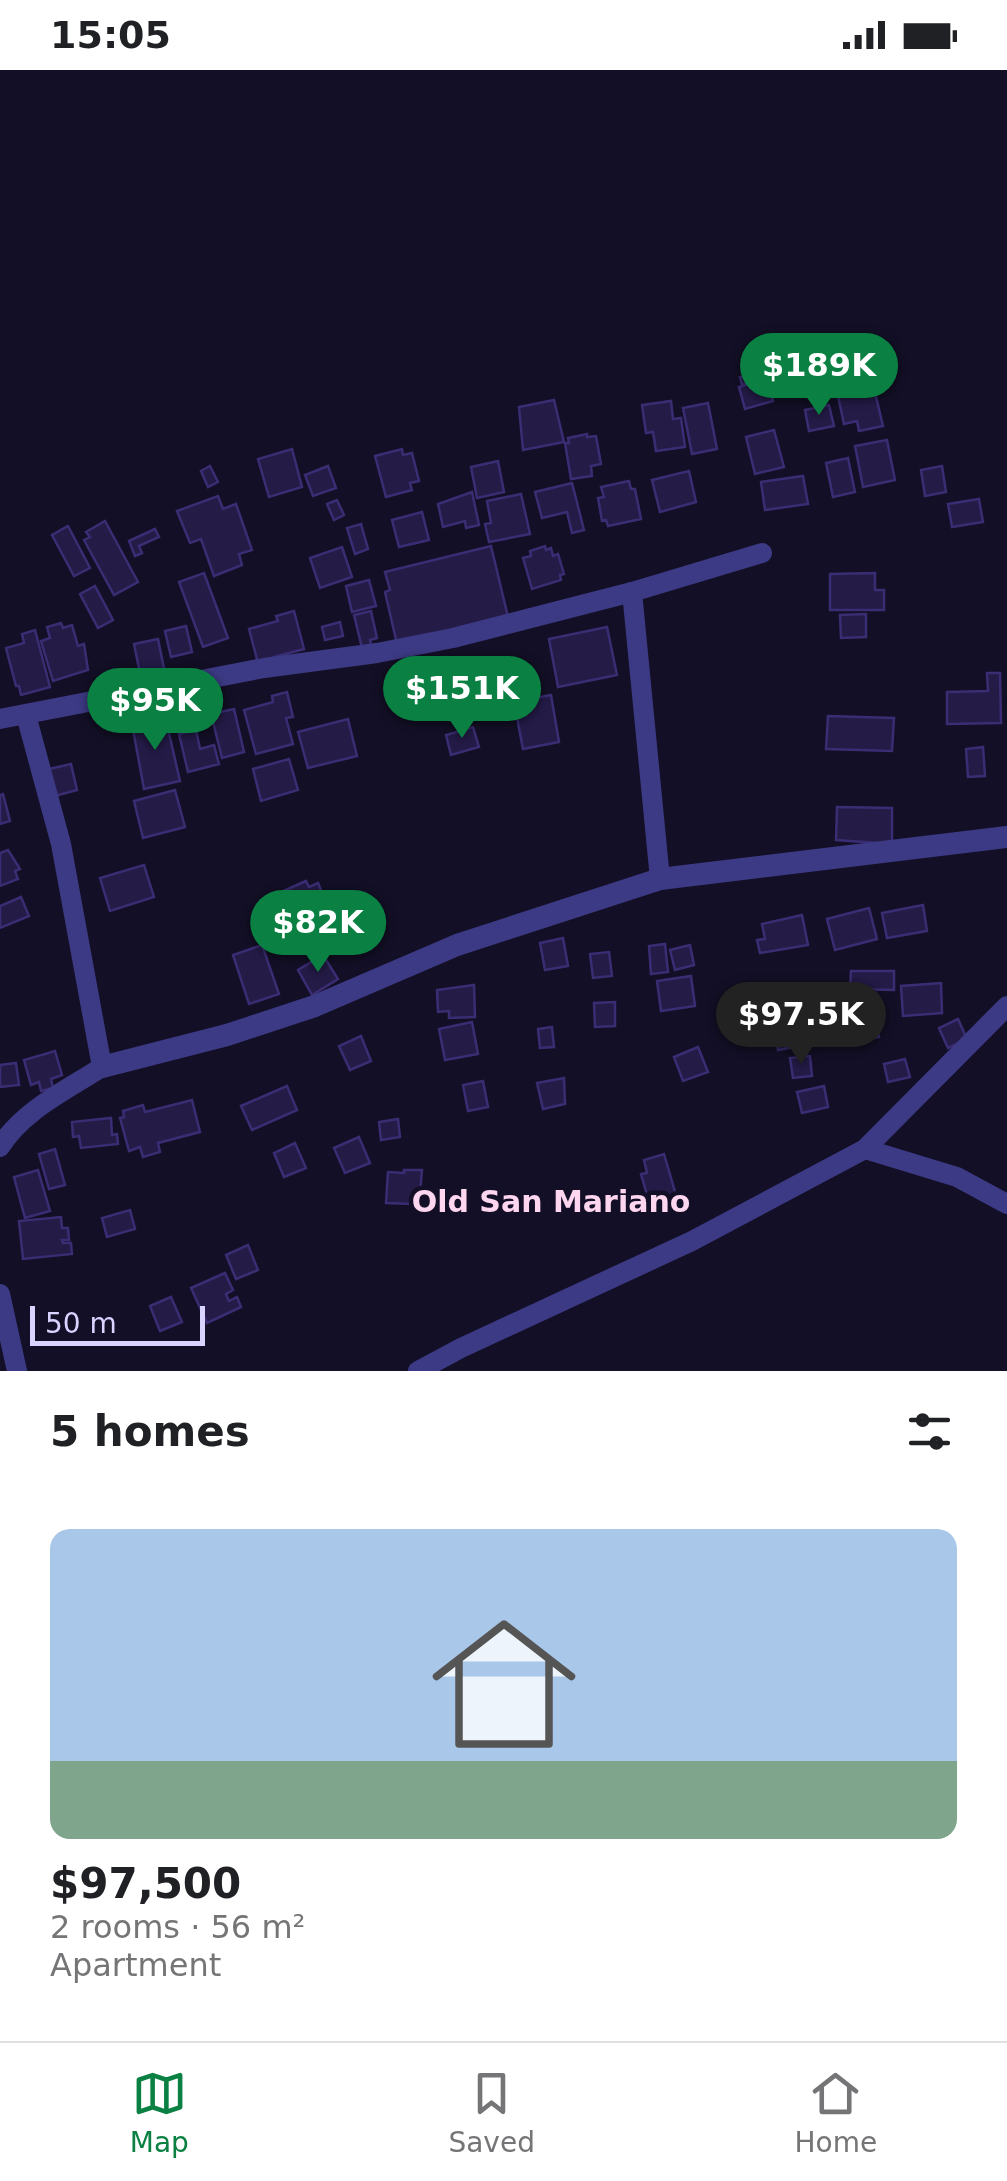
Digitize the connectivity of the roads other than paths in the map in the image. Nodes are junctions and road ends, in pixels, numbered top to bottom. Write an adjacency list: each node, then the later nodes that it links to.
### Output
1 (762, 553): 2 (street)
2 (632, 592): 3 (street); 6 (street)
3 (26, 715): 4 (street); 8 (street)
4 (0, 719)
5 (1007, 837): 6 (street)
6 (660, 879): 8 (street)
7 (1007, 1006): 10 (street)
8 (102, 1066): 9 (street)
9 (0, 1147)
10 (864, 1149): 11 (street); 14 (street)
11 (1007, 1204)
12 (0, 1294): 13 (street)
13 (17, 1371)
14 (418, 1371)

